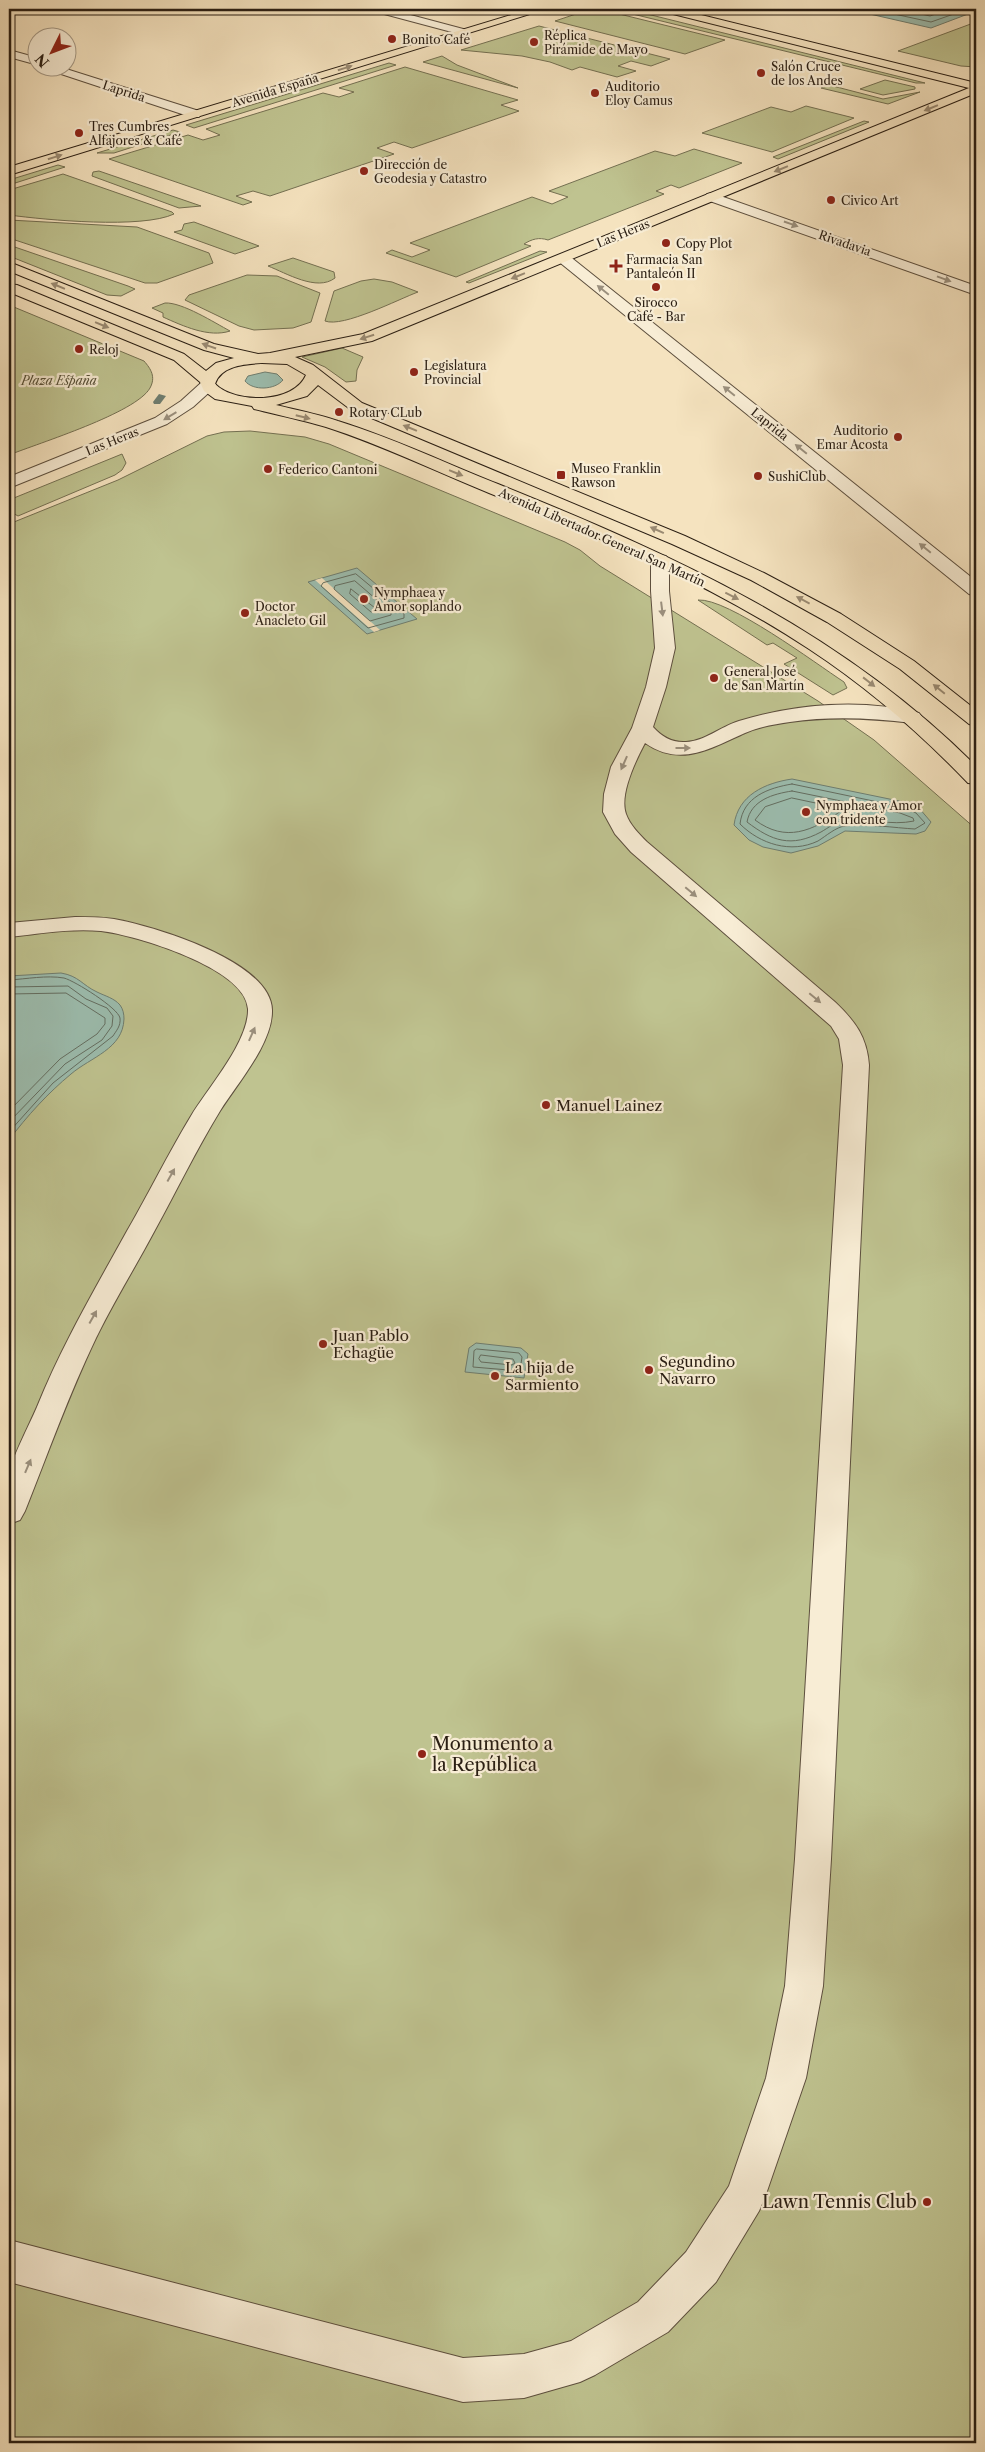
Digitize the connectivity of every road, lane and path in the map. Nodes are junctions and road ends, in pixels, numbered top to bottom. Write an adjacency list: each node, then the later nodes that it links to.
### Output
1 (25, 9): 5 (main road)
2 (377, 9): 6 (street)
3 (540, 9): 6 (main road, Avenida España)
4 (665, 9): 10 (main road)
5 (9, 13)
6 (463, 32): 11 (main road, Avenida España, one-way to 6)
7 (9, 53): 8 (street)
8 (28, 59)
9 (78, 76): 11 (street, Laprida)
10 (976, 88): 13 (main road, Las Heras, one-way to 13)
11 (195, 114): 12 (main road, Avenida España, one-way to 11)
12 (9, 171)
13 (712, 197): 14 (main road, Las Heras); 17 (street, Rivadavia, one-way to 17)
14 (563, 258): 18 (main road, Las Heras, one-way to 18); 25 (street, Laprida, one-way to 14)
15 (9, 266): 18 (main road, one-way to 15)
16 (9, 286): 20 (main road, one-way to 20)
17 (976, 291)
18 (260, 358): 19 (main road, Avenida Libertador General San Martín); 20 (main road, Las Heras)
19 (314, 375): 21 (main road); 28 (main road, Avenida Libertador General San Martín, one-way to 19)
20 (208, 383): 21 (main road); 22 (street, Las Heras, one-way to 22)
21 (239, 401): 23 (main road, Avenida Libertador General San Martín, one-way to 23)
22 (9, 483)
23 (660, 560): 27 (main road, Avenida Libertador General San Martín, one-way to 27); 29 (street, one-way to 29)
24 (976, 564): 25 (street)
25 (955, 572): 26 (street, Laprida)
26 (976, 590)
27 (912, 717): 29 (street, one-way to 27); 30 (main road, Avenida Libertador General San Martín)
28 (976, 720)
29 (642, 728): 33 (street, one-way to 33)
30 (976, 778)
31 (9, 930): 32 (street, one-way to 31)
32 (9, 1511)
33 (9, 2261)

